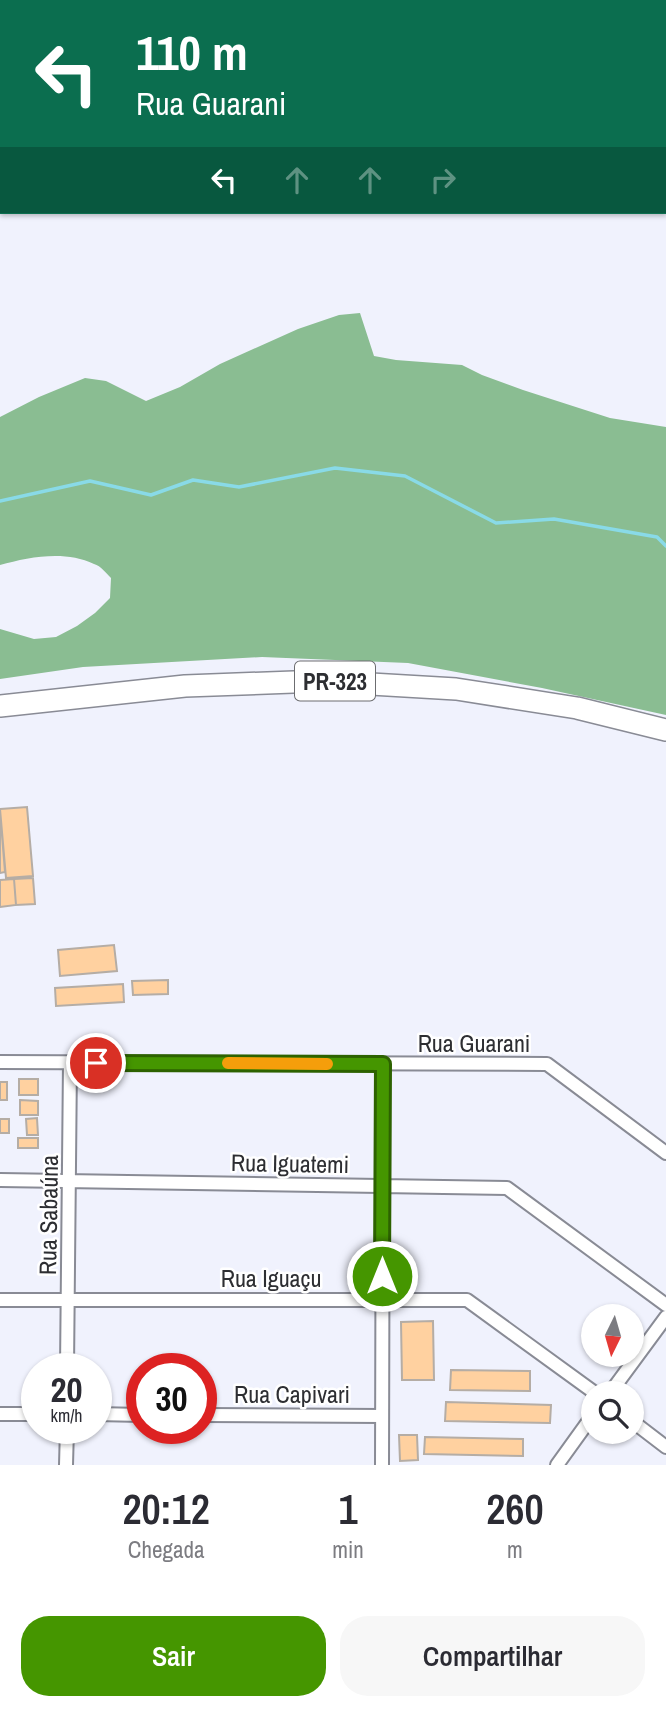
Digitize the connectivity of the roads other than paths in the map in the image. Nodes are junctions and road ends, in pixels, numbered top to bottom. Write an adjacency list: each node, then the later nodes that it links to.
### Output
1 (0, 706): 2 (highway, PR-323)
2 (666, 730)
3 (0, 1062): 4 (street, Rua Guarani)
4 (70, 1063): 5 (street, Rua Guarani); 8 (street, Rua Sabaúna)
5 (383, 1064): 6 (street, Rua Guarani); 9 (street)
6 (666, 1153)
7 (0, 1180): 8 (street, Rua Iguatemi)
8 (69, 1181): 9 (street, Rua Iguatemi); 12 (street, Rua Sabaúna)
9 (383, 1186): 10 (street); 13 (street, Rua Iguatemi)
10 (382, 1299): 12 (street, Rua Iguaçu); 17 (street, Rua Iguaçu); 21 (street)
11 (0, 1300): 12 (street, Rua Iguaçu)
12 (68, 1300): 15 (street, Rua Sabaúna)
13 (666, 1305)
14 (666, 1318): 16 (street)
15 (67, 1353)
16 (619, 1381)
17 (581, 1383)
18 (0, 1414): 19 (street)
19 (21, 1414)
20 (217, 1415): 21 (street, Rua Capivari)
21 (382, 1416): 27 (street)
22 (644, 1430): 25 (street)
23 (581, 1431): 28 (street)
24 (67, 1444): 26 (street)
25 (666, 1447)
26 (66, 1465)
27 (382, 1465)
28 (556, 1465)

